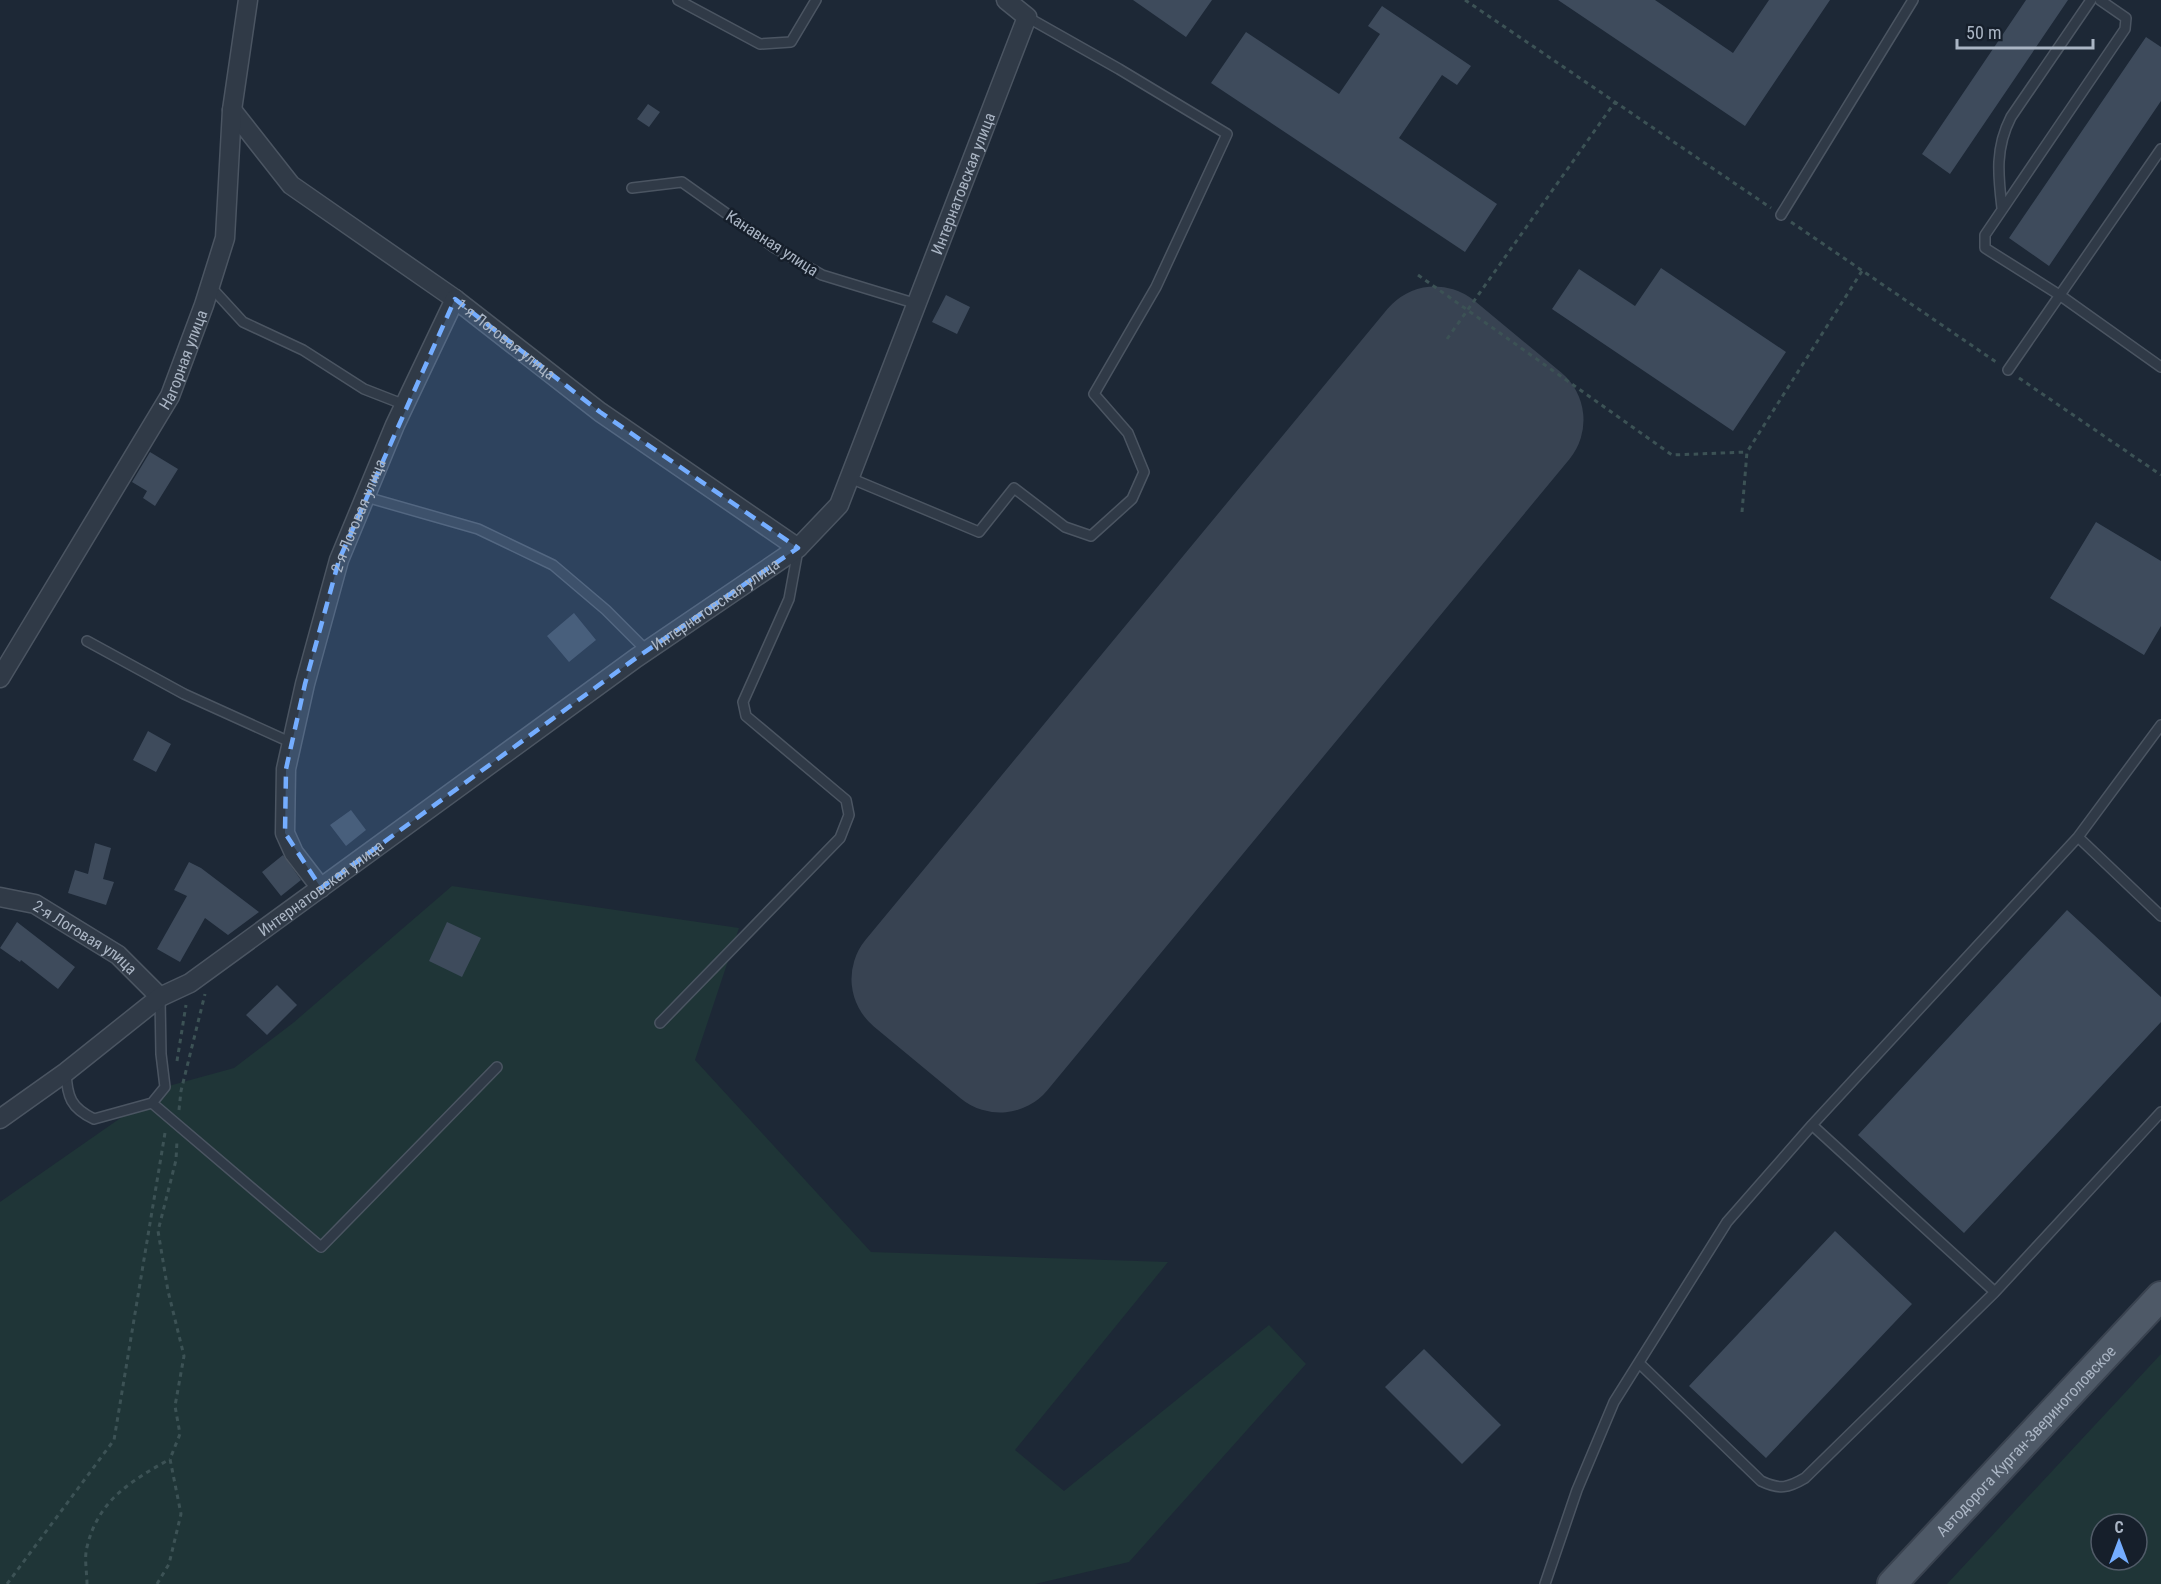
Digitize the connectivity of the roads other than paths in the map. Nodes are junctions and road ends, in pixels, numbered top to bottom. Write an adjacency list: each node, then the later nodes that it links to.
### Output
1 (248, 0): 9 (street, Нагорная улица)
2 (678, 0): 3 (lane)
3 (816, 0)
4 (1006, 0): 8 (street)
5 (1913, 0): 13 (lane)
6 (2091, 0): 12 (lane)
7 (2100, 0): 12 (lane)
8 (1027, 17): 17 (street, Интернатовская улица); 21 (lane)
9 (232, 110): 14 (street, Нагорная улица); 16 (street, 1-я Логовая улица)
10 (2161, 149): 15 (lane)
11 (632, 188): 17 (lane, Канавная улица)
12 (2002, 208): 15 (lane)
13 (1781, 215)
14 (210, 286): 20 (lane); 26 (street, Нагорная улица)
15 (2061, 296): 18 (lane); 19 (lane)
16 (455, 299): 20 (street, 2-я Логовая улица); 23 (street, 1-я Логовая улица)
17 (917, 304): 21 (street, Интернатовская улица)
18 (2161, 367)
19 (2008, 370)
20 (406, 406): 22 (street, 2-я Логовая улица)
21 (849, 478): 23 (street, Интернатовская улица)
22 (366, 496): 25 (lane); 28 (street, 2-я Логовая улица)
23 (798, 548): 25 (street, Интернатовская улица); 34 (lane)
24 (87, 641): 28 (lane)
25 (647, 651): 30 (street, Интернатовская улица)
26 (0, 678)
27 (2161, 725): 29 (lane)
28 (292, 743): 30 (street, 2-я Логовая улица)
29 (2078, 837): 32 (lane); 40 (lane)
30 (321, 888): 33 (street, Интернатовская улица)
31 (0, 897): 33 (street, 2-я Логовая улица)
32 (2161, 916)
33 (160, 997): 36 (street, Интернатовская улица); 37 (lane)
34 (660, 1023)
35 (497, 1067): 37 (lane)
36 (66, 1072): 37 (lane); 39 (street, Интернатовская улица)
37 (152, 1103)
38 (2161, 1112): 41 (lane)
39 (0, 1119)
40 (1812, 1125): 41 (lane); 43 (lane)
41 (1995, 1292): 43 (lane)
42 (2161, 1296): 45 (main road, Автодорога Курган-Звериноголовское)
43 (1639, 1363): 44 (lane)
44 (1545, 1584)
45 (1892, 1584)

